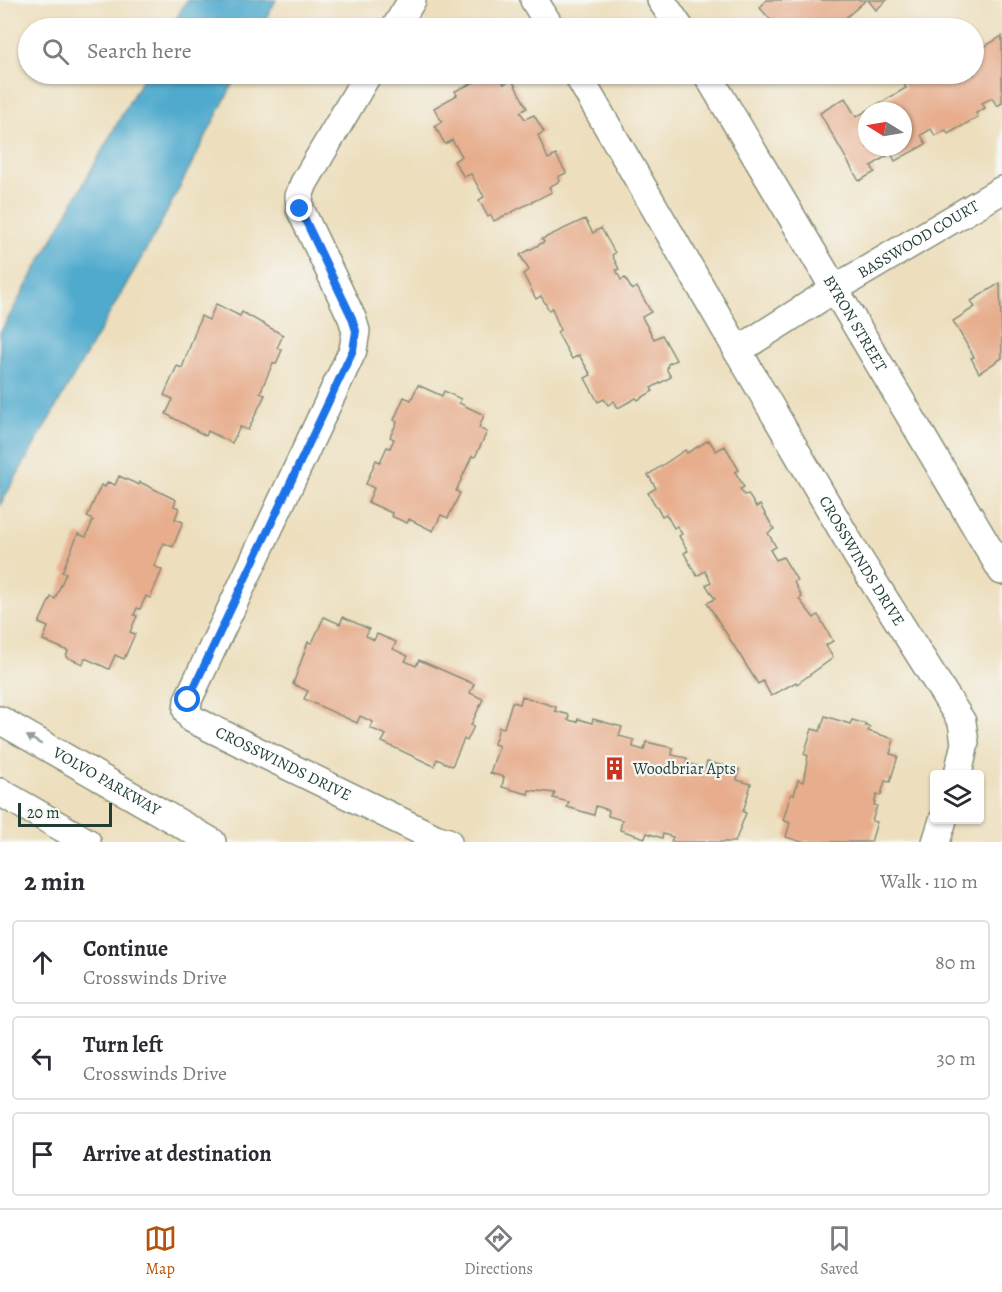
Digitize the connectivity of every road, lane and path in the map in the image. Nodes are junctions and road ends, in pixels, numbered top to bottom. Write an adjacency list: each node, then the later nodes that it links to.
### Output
1 (412, 0): 4 (street)
2 (534, 0): 5 (street)
3 (661, 0): 6 (street)
4 (401, 18)
5 (545, 18)
6 (673, 18)
7 (362, 84): 18 (street, CROSSWINDS DRIVE)
8 (583, 84): 12 (street, CROSSWINDS DRIVE)
9 (713, 84): 11 (street, BYRON STREET)
10 (1002, 190): 11 (street, BASSWOOD COURT)
11 (836, 288): 12 (street); 13 (street, BYRON STREET)
12 (737, 351): 15 (street, CROSSWINDS DRIVE)
13 (1002, 571)
14 (0, 720): 20 (street, VOLVO PARKWAY, one-way to 14)
15 (959, 770)
16 (0, 792): 19 (street)
17 (941, 824): 21 (street)
18 (438, 841)
19 (87, 842)
20 (212, 842)
21 (936, 842)

